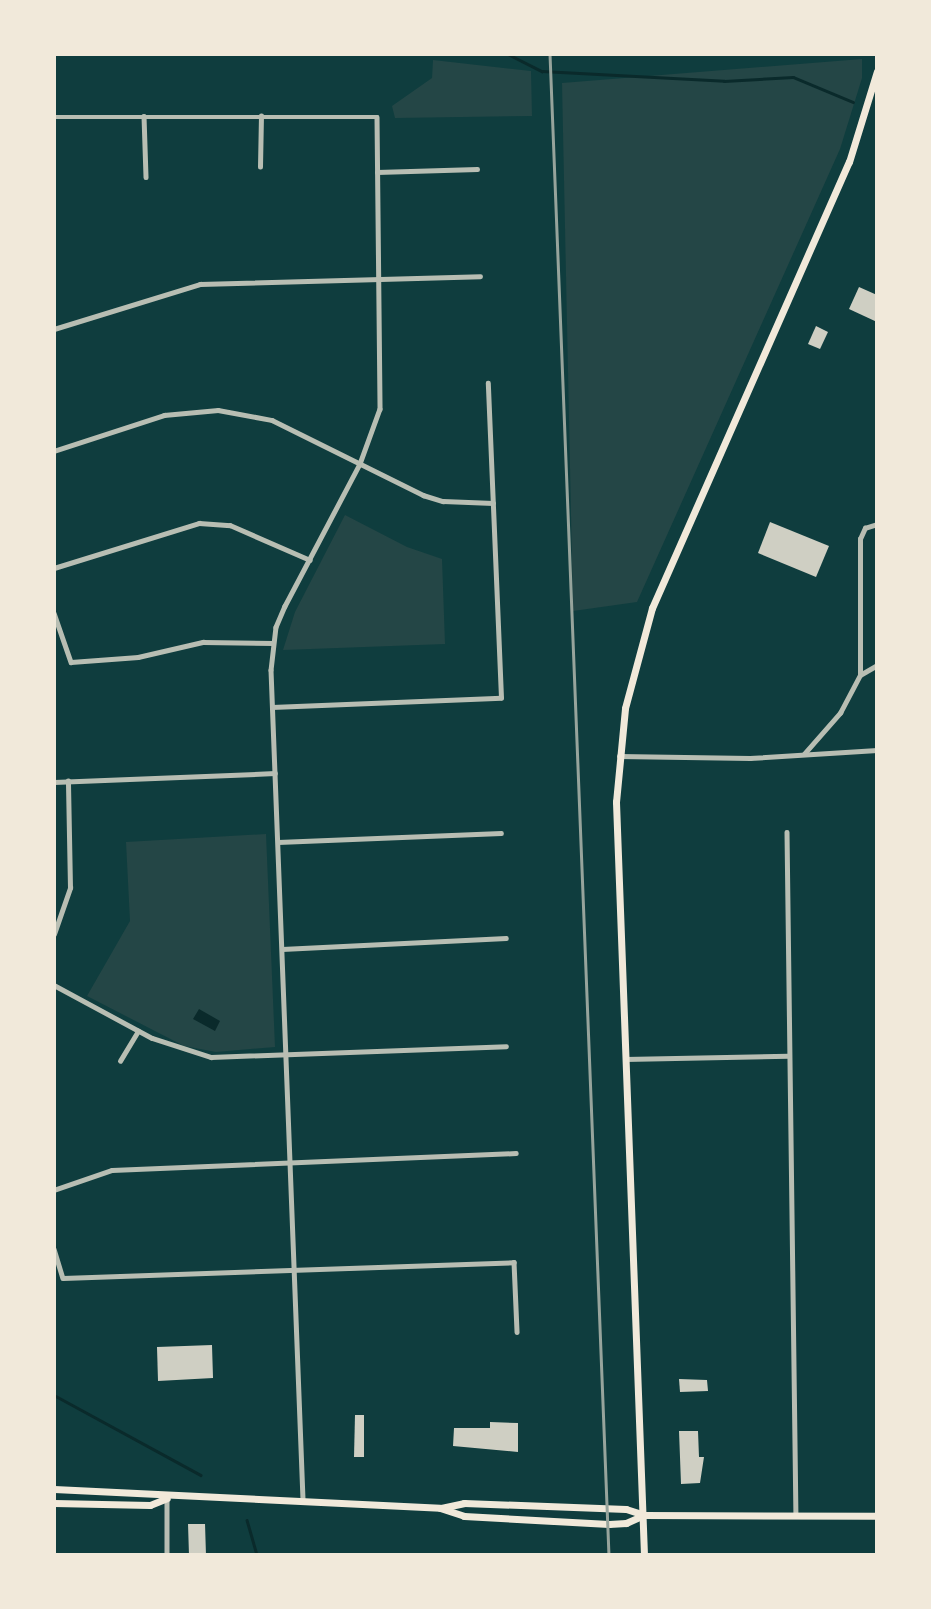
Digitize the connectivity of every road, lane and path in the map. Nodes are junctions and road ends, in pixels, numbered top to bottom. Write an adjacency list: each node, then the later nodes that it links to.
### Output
1 (877, 71): 26 (main road)
2 (144, 116): 3 (street); 4 (street); 8 (street)
3 (261, 116): 5 (street); 7 (street)
4 (54, 117)
5 (261, 167)
6 (477, 169): 7 (street)
7 (377, 172): 10 (street)
8 (146, 177)
9 (480, 276): 10 (street)
10 (380, 278): 11 (street); 14 (street)
11 (54, 329)
12 (488, 383): 15 (street)
13 (54, 451): 14 (street)
14 (360, 464): 15 (street); 17 (street)
15 (493, 503): 23 (street)
16 (877, 524): 22 (street)
17 (310, 560): 18 (street); 20 (street)
18 (54, 568)
19 (54, 613): 20 (street)
20 (273, 643): 23 (street)
21 (877, 665): 22 (street)
22 (860, 674): 25 (street)
23 (272, 707): 27 (street)
24 (877, 750): 25 (street)
25 (804, 754): 26 (street)
26 (618, 756): 41 (main road)
27 (275, 774): 28 (street); 32 (street)
28 (68, 781): 29 (street); 33 (street)
29 (54, 782)
30 (788, 832): 40 (street)
31 (501, 833): 32 (street)
32 (278, 842): 35 (street)
33 (54, 934)
34 (506, 938): 35 (street)
35 (282, 949): 39 (street)
36 (54, 985): 37 (street)
37 (138, 1031): 39 (street); 42 (street)
38 (506, 1046): 39 (street)
39 (287, 1055): 44 (street)
40 (788, 1056): 41 (street); 55 (street)
41 (625, 1059): 54 (main road)
42 (120, 1061)
43 (516, 1153): 44 (street)
44 (291, 1163): 45 (street); 47 (street)
45 (54, 1190)
46 (54, 1249): 47 (street)
47 (295, 1269): 48 (street); 51 (street)
48 (517, 1332)
49 (54, 1489): 50 (main road)
50 (167, 1498): 51 (main road); 52 (main road); 57 (street)
51 (303, 1501): 53 (main road)
52 (54, 1503)
53 (440, 1508): 54 (main road); 54 (main road)
54 (644, 1515): 55 (main road); 58 (main road)
55 (796, 1516): 56 (main road)
56 (877, 1516)
57 (167, 1555)
58 (644, 1555)

